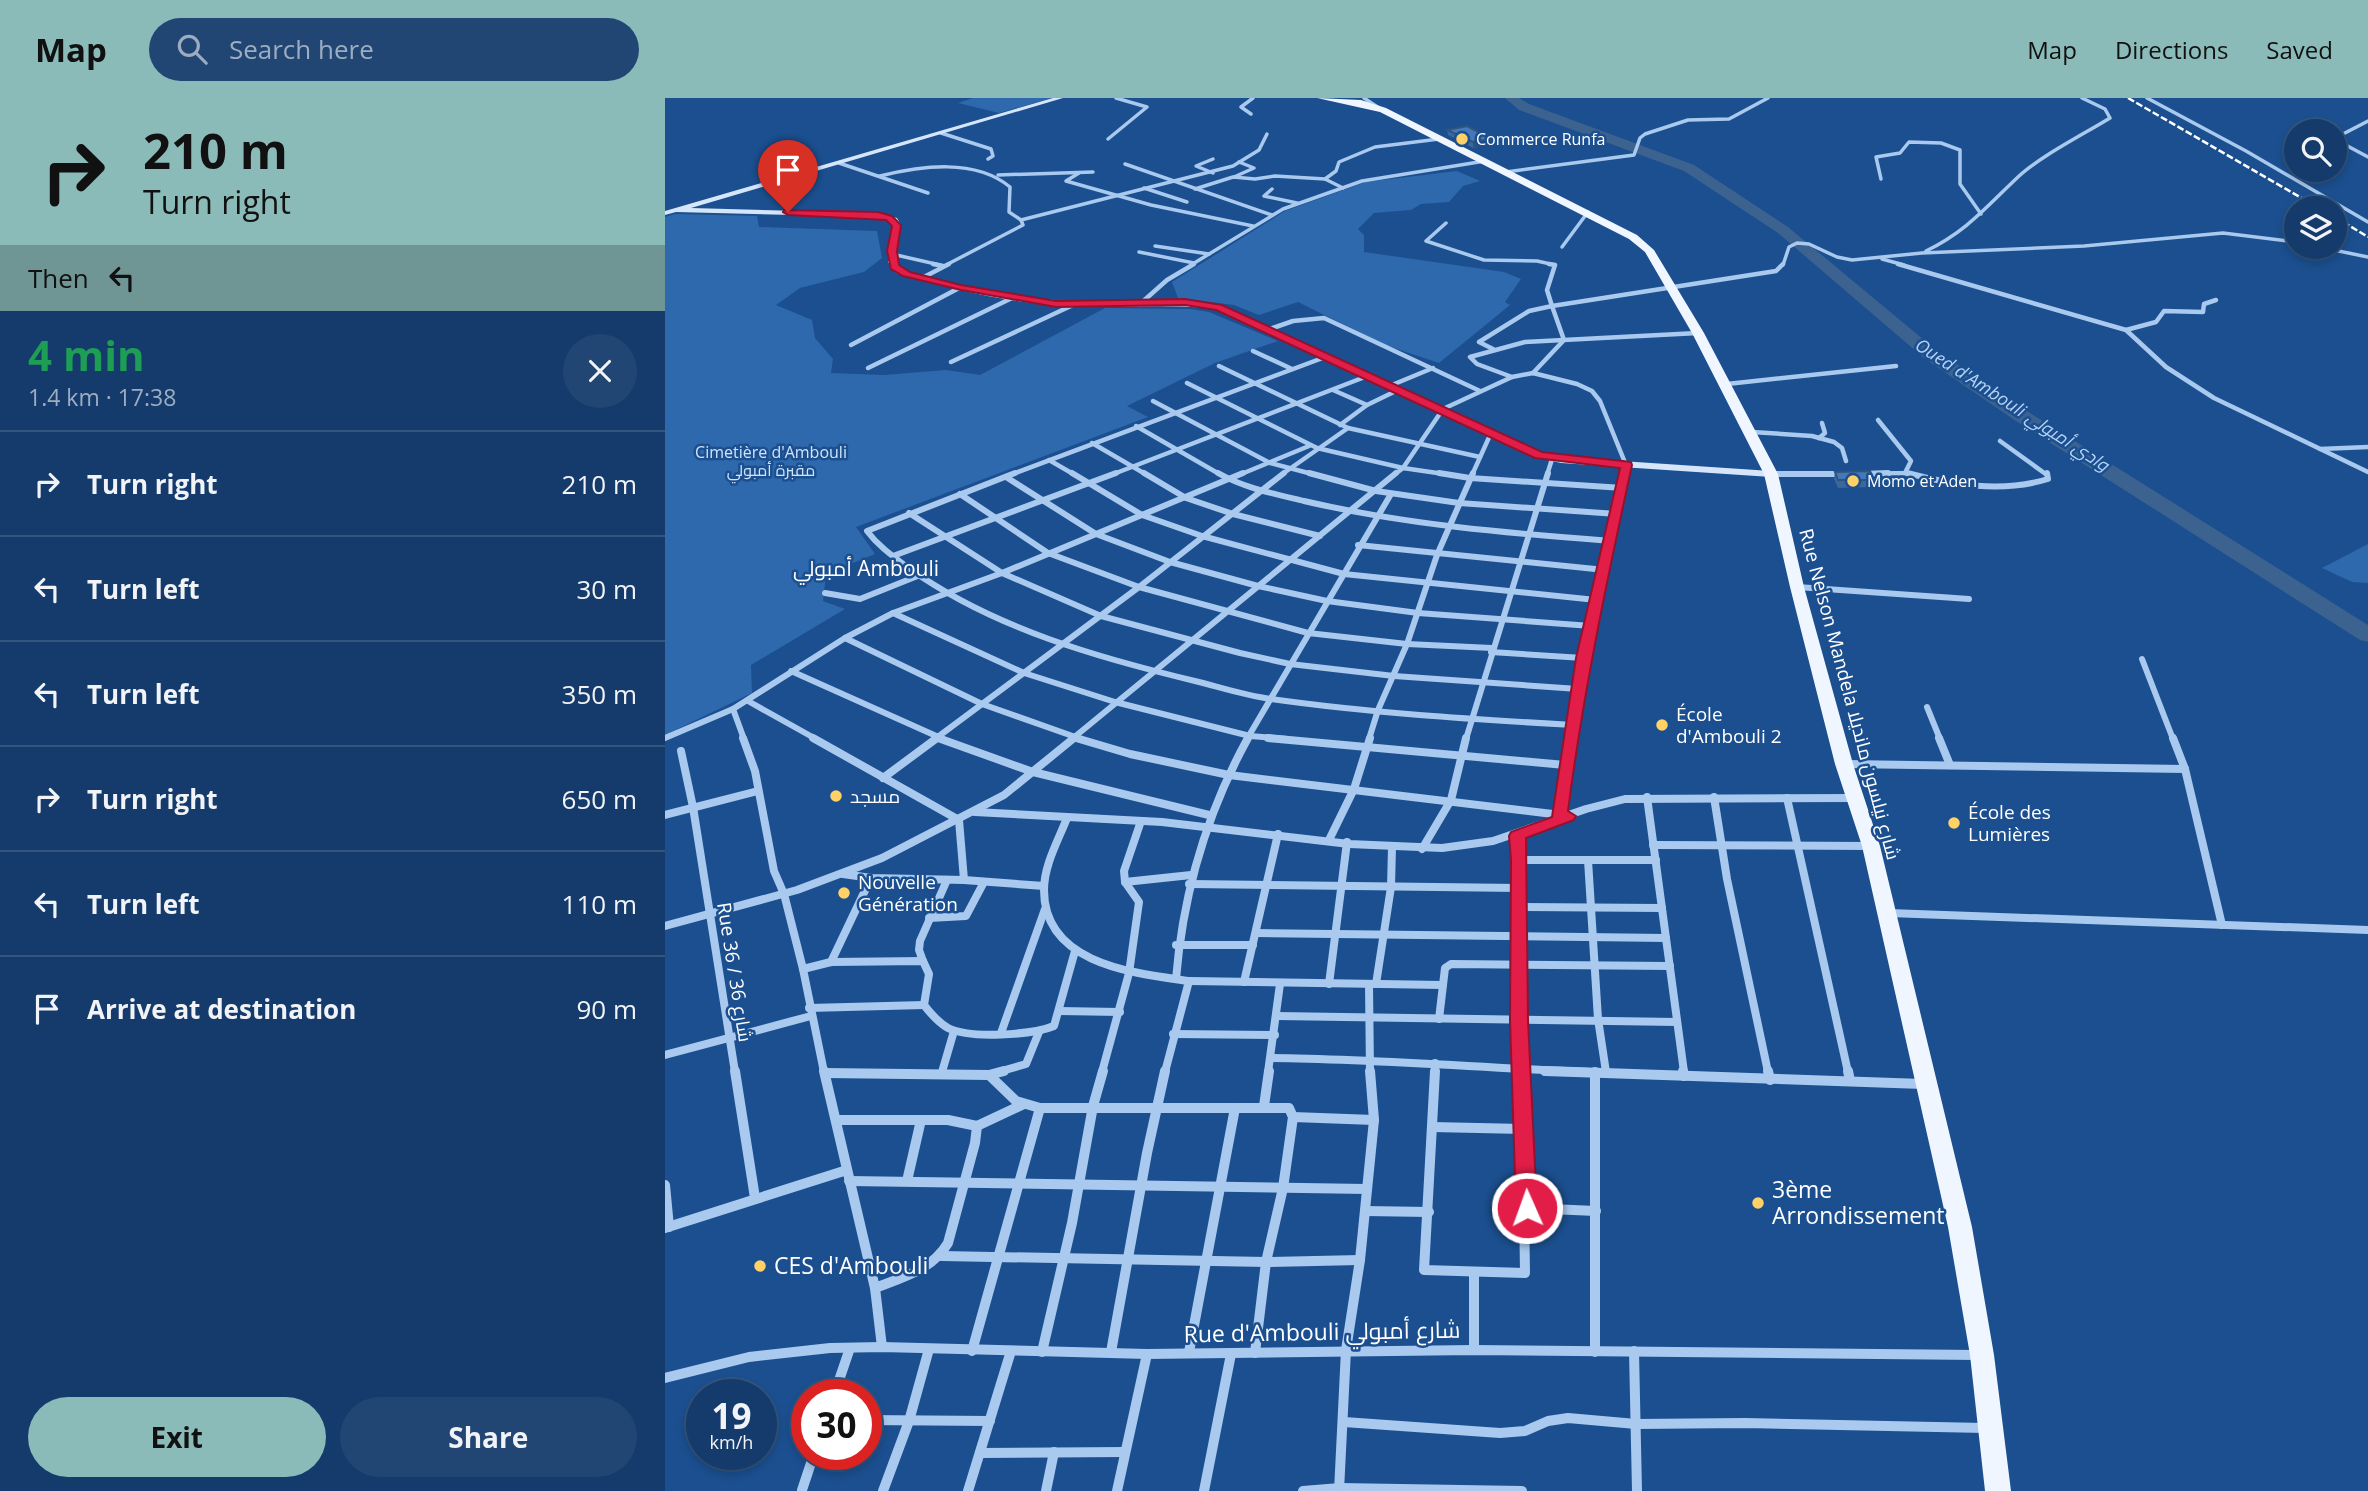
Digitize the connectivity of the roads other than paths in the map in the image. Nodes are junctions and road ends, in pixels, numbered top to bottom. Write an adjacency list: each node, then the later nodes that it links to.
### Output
1 (1060, 98): 12 (street)
2 (1116, 98): 14 (street)
3 (1253, 98): 10 (street)
4 (1321, 98): 9 (main road, Rue Nelson Mandela شارع نيلسون مانديلا)
5 (1364, 98): 9 (street)
6 (1768, 98): 24 (street)
7 (2083, 98): 44 (street)
8 (2147, 98): 47 (street)
9 (1383, 110): 15 (main road, Rue Nelson Mandela شارع نيلسون مانديلا)
10 (1251, 114)
11 (2368, 121): 16 (street)
12 (941, 133): 17 (street); 21 (street)
13 (1267, 134): 20 (street)
14 (1108, 139)
15 (1439, 139): 19 (main road, Rue Nelson Mandela شارع نيلسون مانديلا); 30 (street)
16 (2368, 157)
17 (988, 159)
18 (1213, 159): 26 (street)
19 (1485, 161): 24 (main road, Rue Nelson Mandela شارع نيلسون مانديلا); 34 (street)
20 (1239, 162): 26 (street); 29 (street)
21 (839, 163): 28 (street); 40 (street)
22 (1125, 164): 32 (street)
23 (1093, 172): 25 (street)
24 (1506, 172): 42 (main road, Rue Nelson Mandela شارع نيلسون مانديلا)
25 (1079, 173): 27 (street); 38 (street)
26 (1213, 173): 32 (street)
27 (998, 175): 28 (street); 46 (street)
28 (880, 176): 37 (street)
29 (1233, 177): 30 (street); 35 (street)
30 (1325, 179): 34 (street)
31 (1881, 179): 44 (street)
32 (1175, 181): 33 (street); 35 (street)
33 (1144, 188): 38 (street); 41 (street)
34 (1344, 188): 39 (street)
35 (1195, 189): 45 (street)
36 (1272, 189): 39 (street)
37 (928, 193)
38 (1122, 195): 41 (street); 46 (street)
39 (1298, 203): 45 (street)
40 (676, 210): 43 (street); 56 (street)
41 (1173, 210): 49 (street)
42 (1588, 212): 52 (street); 64 (main road, Rue Nelson Mandela شارع نيلسون مانديلا)
43 (665, 213)
44 (1981, 214): 54 (street)
45 (1272, 215): 49 (street)
46 (1021, 220): 61 (street)
47 (2368, 222)
48 (1446, 223): 69 (street)
49 (1253, 226): 57 (street)
50 (2284, 240): 54 (street)
51 (1155, 246): 57 (street)
52 (1562, 247)
53 (1139, 253): 60 (street)
54 (1922, 253): 59 (street)
55 (2347, 253): 58 (street)
56 (892, 254): 61 (street); 62 (street)
57 (1210, 254): 60 (street)
58 (2368, 257)
59 (1878, 258): 64 (street); 71 (street)
60 (1194, 263): 67 (street)
61 (944, 266): 62 (street)
62 (922, 278): 63 (street)
63 (961, 288): 65 (street); 74 (street)
64 (1671, 288): 69 (street); 72 (main road, Rue Nelson Mandela شارع نيلسون مانديلا)
65 (1012, 298): 68 (street); 81 (street)
66 (2216, 300): 71 (street)
67 (1140, 303): 68 (street); 70 (street)
68 (1073, 305): 78 (street)
69 (1552, 306): 73 (street); 75 (street)
70 (1270, 329): 77 (street); 82 (street)
71 (2126, 330): 116 (street)
72 (1698, 333): 73 (street); 89 (main road, Rue Nelson Mandela شارع نيلسون مانديلا)
73 (1564, 340): 75 (street); 84 (street)
74 (851, 345)
75 (1493, 349): 86 (street)
76 (1253, 351): 83 (street)
77 (1328, 356): 83 (street); 85 (street)
78 (951, 362)
79 (1219, 366): 88 (street)
80 (1896, 366): 89 (street)
81 (868, 368)
82 (1433, 368): 90 (street); 92 (street)
83 (1292, 369): 88 (street)
84 (1533, 373): 86 (street); 122 (street)
85 (1370, 375): 90 (street); 91 (street)
86 (1512, 377): 92 (street)
87 (1187, 383): 93 (street)
88 (1253, 383): 93 (street); 95 (street)
89 (1727, 384): 105 (main road, Rue Nelson Mandela شارع نيلسون مانديلا)
90 (1396, 387): 96 (street); 97 (street)
91 (1333, 390): 95 (street); 96 (street)
92 (1480, 391): 97 (street)
93 (1214, 397): 98 (street); 99 (street)
94 (1153, 401): 98 (street)
95 (1294, 404): 99 (street); 102 (street)
96 (1367, 405): 102 (street)
97 (1443, 409): 106 (street); 112 (street)
98 (1176, 412): 103 (street); 107 (street)
99 (1257, 418): 107 (street); 111 (street)
100 (1878, 420): 127 (street)
101 (1822, 423): 108 (street)
102 (1340, 425): 104 (street)
103 (1136, 426): 110 (street); 115 (street)
104 (1348, 428): 112 (street); 114 (street)
105 (1752, 432): 108 (street); 128 (main road, Rue Nelson Mandela شارع نيلسون مانديلا)
106 (1491, 433): 117 (street); 118 (street)
107 (1215, 434): 115 (street); 121 (street)
108 (1819, 438): 120 (street)
109 (2000, 441): 127 (street)
110 (1093, 443): 119 (street); 123 (street)
111 (1309, 446): 114 (street); 121 (street)
112 (1420, 446): 117 (street); 124 (street)
113 (2368, 447): 116 (street)
114 (1317, 448): 124 (street); 125 (street)
115 (1175, 449): 123 (street); 131 (street)
116 (2317, 449): 126 (street)
117 (1480, 457): 130 (street)
118 (1552, 459): 122 (street); 133 (street)
119 (1049, 460): 129 (street); 132 (street)
120 (1846, 461)
121 (1270, 463): 125 (street); 131 (street)
122 (1626, 465): 128 (street); 134 (street)
123 (1132, 466): 132 (street); 139 (street)
124 (1403, 468): 130 (street); 136 (street)
125 (1291, 469): 135 (street); 136 (street)
126 (2368, 472)
127 (1905, 473): 128 (street)
128 (1772, 474): 171 (main road, Rue Nelson Mandela شارع نيلسون مانديلا)
129 (1006, 477): 137 (street); 140 (street)
130 (1470, 478): 133 (street); 141 (street)
131 (1229, 479): 135 (street); 139 (street)
132 (1091, 483): 140 (street); 147 (street)
133 (1543, 483): 134 (street); 142 (street)
134 (1623, 488): 146 (street)
135 (1260, 490): 143 (street); 145 (street)
136 (1376, 491): 138 (street); 143 (street)
137 (960, 494): 144 (street); 148 (street)
138 (1391, 494): 141 (street); 149 (street)
139 (1186, 498): 145 (street); 147 (street)
140 (1042, 501): 148 (street); 151 (street)
141 (1459, 503): 142 (street); 150 (street)
142 (1535, 508): 146 (street); 152 (street)
143 (1347, 512): 149 (street); 155 (street)
144 (909, 513): 153 (street); 159 (street)
145 (1233, 513): 154 (street); 155 (street)
146 (1617, 514): 156 (street)
147 (1142, 515): 151 (street); 154 (street)
148 (995, 517): 153 (street); 158 (street)
149 (1375, 517): 150 (street); 157 (street)
150 (1448, 528): 152 (street); 160 (street)
151 (1097, 534): 158 (street); 162 (street)
152 (1527, 534): 156 (street); 163 (street)
153 (945, 536): 159 (street); 165 (street)
154 (1202, 536): 161 (street); 162 (street)
155 (1320, 536): 161 (street)
156 (1611, 541): 164 (street)
157 (1358, 545): 160 (street); 166 (street)
158 (1048, 553): 165 (street); 170 (street)
159 (893, 555): 167 (street)
160 (1437, 555): 163 (street); 168 (street)
161 (1289, 560): 166 (street); 169 (street)
162 (1170, 562): 169 (street); 170 (street)
163 (1518, 562): 164 (street); 172 (street)
164 (1605, 570): 176 (street)
165 (1002, 573): 174 (street); 181 (street)
166 (1344, 574): 168 (street); 177 (street)
167 (920, 575): 173 (street); 174 (street)
168 (1427, 584): 172 (street); 180 (street)
169 (1258, 586): 177 (street); 178 (street)
170 (1139, 587): 178 (street); 181 (street)
171 (1797, 587): 175 (street); 215 (main road, Rue Nelson Mandela شارع نيلسون مانديلا)
172 (1510, 591): 176 (street); 182 (street)
173 (825, 593)
174 (944, 593): 179 (street); 187 (street)
175 (1969, 599)
176 (1596, 600): 183 (street)
177 (1327, 601): 180 (street); 184 (street)
178 (1226, 612): 184 (street); 186 (street)
179 (893, 613): 185 (street); 195 (street)
180 (1417, 613): 182 (street); 188 (street)
181 (1101, 616): 186 (street); 187 (street)
182 (1502, 618): 183 (street); 189 (street)
183 (1591, 626): 190 (street)
184 (1308, 632): 188 (street); 192 (street)
185 (845, 638): 193 (street); 202 (street)
186 (1193, 640): 192 (street); 194 (street)
187 (1064, 644): 194 (street); 195 (street)
188 (1407, 644): 189 (street); 196 (street)
189 (1492, 650): 190 (street); 197 (street)
190 (1583, 658): 198 (street)
191 (2142, 659): 218 (street)
192 (1290, 664): 196 (street); 199 (street)
193 (791, 671): 200 (street); 211 (street)
194 (1153, 671): 199 (street); 201 (street)
195 (1024, 673): 201 (street); 202 (street)
196 (1394, 676): 197 (street); 205 (street)
197 (1482, 683): 198 (street); 206 (street)
198 (1578, 689): 207 (street)
199 (1268, 699): 205 (street); 208 (street)
200 (748, 701): 204 (street); 221 (street)
201 (1115, 702): 208 (street); 209 (street)
202 (983, 703): 209 (street); 211 (street)
203 (1927, 707): 217 (street)
204 (733, 709): 210 (street); 223 (street)
205 (1378, 710): 206 (street); 212 (street)
206 (1471, 719): 207 (street); 214 (street)
207 (1571, 725): 216 (street)
208 (1250, 736): 212 (street); 220 (street)
209 (1075, 737): 219 (street); 220 (street)
210 (665, 738)
211 (939, 738): 219 (street); 221 (street)
212 (1366, 747): 214 (street); 222 (street)
213 (681, 751): 229 (street, Rue 36 / شارع 36)
214 (1461, 755): 216 (street); 228 (street)
215 (1844, 764): 217 (street); 227 (main road, Rue Nelson Mandela شارع نيلسون مانديلا)
216 (1565, 765): 233 (street)
217 (1950, 765): 218 (street)
218 (2185, 769): 272 (street)
219 (1033, 772): 230 (street); 232 (street)
220 (1228, 775): 222 (street); 232 (street)
221 (884, 778): 236 (street)
222 (1355, 789): 228 (street); 241 (street)
223 (758, 792): 229 (street); 264 (street)
224 (1647, 797): 225 (street); 234 (street); 243 (street)
225 (1714, 797): 226 (street); 245 (street)
226 (1787, 798): 227 (street); 246 (street)
227 (1854, 799): 247 (main road, Rue Nelson Mandela شارع نيلسون مانديلا)
228 (1451, 800): 233 (street); 248 (street)
229 (693, 807): 231 (street); 270 (street, Rue 36 / شارع 36)
230 (974, 811): 235 (street); 236 (street)
231 (665, 815)
232 (1209, 815): 238 (street)
233 (1559, 815): 234 (street)
234 (1568, 816): 240 (street)
235 (1067, 818): 237 (street); 259 (street)
236 (959, 820): 252 (street); 255 (street)
237 (1141, 821): 238 (street); 258 (street)
238 (1204, 826): 239 (street); 256 (street)
239 (1278, 834): 241 (street); 260 (street)
240 (1517, 836): 248 (street); 249 (street)
241 (1329, 840): 242 (street)
242 (1347, 842): 244 (street); 261 (street)
243 (1653, 845): 245 (street); 251 (street)
244 (1392, 846): 248 (street); 262 (street)
245 (1721, 846): 246 (street); 325 (street)
246 (1799, 846): 247 (street); 326 (street)
247 (1871, 846): 269 (main road, Rue Nelson Mandela شارع نيلسون مانديلا)
248 (1422, 849)
249 (1520, 860): 250 (street); 263 (street)
250 (1588, 860): 251 (street); 266 (street)
251 (1656, 860): 267 (street)
252 (843, 874): 253 (street); 264 (street)
253 (871, 878): 254 (street); 285 (street)
254 (947, 880): 255 (street); 271 (street)
255 (964, 880): 257 (street)
256 (1190, 880): 258 (street); 260 (street); 281 (street)
257 (984, 882): 259 (street); 271 (street)
258 (1125, 882): 290 (street)
259 (1044, 886): 268 (street)
260 (1265, 886): 261 (street); 275 (street)
261 (1341, 887): 262 (street); 276 (street)
262 (1391, 887): 263 (street); 277 (street)
263 (1519, 888): 265 (street)
264 (785, 894): 270 (street); 289 (street)
265 (1519, 907): 266 (street); 278 (street)
266 (1592, 907): 267 (street); 279 (street)
267 (1662, 908): 280 (street)
268 (1045, 909): 283 (street); 310 (street)
269 (1884, 913): 272 (street); 327 (main road, Rue Nelson Mandela شارع نيلسون مانديلا)
270 (709, 914): 273 (street); 313 (street, Rue 36 / شارع 36)
271 (929, 918): 284 (street)
272 (2222, 925): 274 (street)
273 (665, 926)
274 (2368, 930)
275 (1256, 933): 276 (street); 282 (street)
276 (1335, 933): 277 (street); 294 (street)
277 (1385, 934): 278 (street); 295 (street)
278 (1520, 935): 279 (street); 286 (street)
279 (1595, 937): 280 (street); 287 (street)
280 (1666, 938): 288 (street)
281 (1176, 945): 282 (street); 291 (street)
282 (1253, 945): 293 (street)
283 (1075, 951): 290 (street); 299 (street)
284 (923, 961): 285 (street); 298 (street)
285 (831, 962): 289 (street)
286 (1520, 965): 287 (street); 297 (street); 306 (street)
287 (1596, 966): 288 (street); 305 (street)
288 (1670, 966): 307 (street)
289 (803, 969): 300 (street)
290 (1129, 973): 291 (street); 301 (street)
291 (1175, 979): 292 (street)
292 (1189, 981): 293 (street); 311 (street)
293 (1244, 982): 296 (street)
294 (1329, 984): 295 (street); 296 (street)
295 (1372, 984): 297 (street); 303 (street)
296 (1280, 985): 302 (street)
297 (1443, 985): 304 (street)
298 (924, 1005): 300 (street); 308 (street)
299 (1059, 1011): 301 (street); 309 (street)
300 (810, 1012): 313 (street); 321 (street)
301 (1120, 1012): 329 (street)
302 (1277, 1016): 303 (street); 312 (street)
303 (1370, 1018): 304 (street); 316 (street)
304 (1439, 1019): 306 (street)
305 (1598, 1019): 306 (street); 307 (street); 322 (street)
306 (1519, 1020): 318 (street)
307 (1677, 1022): 324 (street)
308 (954, 1031): 310 (street); 319 (street)
309 (1039, 1032): 310 (street); 323 (street)
310 (1001, 1033)
311 (1173, 1034): 312 (street); 331 (street)
312 (1275, 1035): 315 (street)
313 (729, 1037): 314 (street); 351 (street, Rue 36 / شارع 36)
314 (665, 1055)
315 (1271, 1058): 316 (street); 330 (street)
316 (1369, 1059): 317 (street); 337 (street)
317 (1435, 1063): 318 (street); 339 (street)
318 (1523, 1070): 320 (street); 340 (street)
319 (942, 1072): 321 (street); 323 (street)
320 (1595, 1072): 322 (street); 354 (street)
321 (825, 1073): 335 (street)
322 (1606, 1073): 324 (street)
323 (989, 1074): 328 (street)
324 (1684, 1076): 325 (street)
325 (1770, 1080): 326 (street)
326 (1850, 1081): 327 (street)
327 (1927, 1084): 381 (main road, Rue Nelson Mandela شارع نيلسون مانديلا)
328 (1024, 1104): 332 (street); 338 (street)
329 (1093, 1106): 331 (street); 332 (street); 345 (street)
330 (1264, 1106): 333 (street); 334 (street)
331 (1157, 1107): 333 (street); 346 (street)
332 (1040, 1108): 343 (street)
333 (1235, 1108): 348 (street)
334 (1293, 1117): 337 (street); 349 (street)
335 (835, 1120): 336 (street); 341 (street)
336 (921, 1120): 338 (street); 342 (street)
337 (1374, 1120): 350 (street)
338 (977, 1126): 344 (street)
339 (1432, 1127): 340 (street); 355 (street)
340 (1524, 1129): 352 (street)
341 (848, 1176): 342 (street); 351 (street); 365 (street)
342 (907, 1181): 344 (street)
343 (1019, 1183): 344 (street); 345 (street); 358 (street)
344 (964, 1184): 357 (street)
345 (1079, 1184): 346 (street); 359 (street)
346 (1142, 1184): 348 (street); 360 (street)
347 (665, 1185): 356 (street)
348 (1219, 1186): 349 (street); 361 (street)
349 (1283, 1188): 350 (street); 363 (street)
350 (1367, 1189): 353 (street)
351 (755, 1198): 356 (street)
352 (1527, 1208): 354 (street); 364 (street)
353 (1365, 1211): 355 (street); 362 (street)
354 (1596, 1211): 377 (street)
355 (1429, 1212): 364 (street)
356 (667, 1228)
357 (942, 1256): 358 (street); 365 (street)
358 (998, 1258): 359 (street); 371 (street)
359 (1064, 1259): 360 (street); 374 (street)
360 (1128, 1259): 361 (street); 375 (street)
361 (1205, 1260): 363 (street); 376 (street)
362 (1360, 1260): 363 (street); 369 (street)
363 (1266, 1262): 378 (street)
364 (1474, 1273): 370 (street)
365 (876, 1288): 366 (street)
366 (882, 1347): 367 (street, Rue d'Ambouli شارع أمبولي); 368 (street, Rue d'Ambouli شارع أمبولي)
367 (850, 1348): 382 (street, Rue d'Ambouli شارع أمبولي); 383 (street)
368 (929, 1349): 371 (street, Rue d'Ambouli شارع أمبولي); 385 (street)
369 (1346, 1350): 370 (street, Rue d'Ambouli شارع أمبولي); 378 (street, Rue d'Ambouli شارع أمبولي); 387 (street)
370 (1474, 1350): 377 (street, Rue d'Ambouli شارع أمبولي)
371 (972, 1351): 372 (street, Rue d'Ambouli شارع أمبولي)
372 (1011, 1351): 374 (street, Rue d'Ambouli شارع أمبولي); 386 (street)
373 (1635, 1351): 377 (street, Rue d'Ambouli شارع أمبولي); 381 (street, Rue d'Ambouli شارع أمبولي); 388 (street)
374 (1042, 1352): 375 (street, Rue d'Ambouli شارع أمبولي)
375 (1111, 1352): 379 (street, Rue d'Ambouli شارع أمبولي)
376 (1189, 1352): 379 (street, Rue d'Ambouli شارع أمبولي); 380 (street, Rue d'Ambouli شارع أمبولي)
377 (1595, 1352)
378 (1255, 1353): 380 (street, Rue d'Ambouli شارع أمبولي)
379 (1147, 1354): 391 (street)
380 (1231, 1354): 400 (street)
381 (1982, 1354): 389 (main road, Rue Nelson Mandela شارع نيلسون مانديلا)
382 (665, 1378)
383 (839, 1379)
384 (882, 1420): 385 (street)
385 (909, 1421): 386 (street); 396 (street)
386 (990, 1421): 392 (street)
387 (1344, 1422): 388 (street); 394 (street)
388 (1636, 1424): 389 (street); 403 (street)
389 (1991, 1428): 404 (main road, Rue Nelson Mandela شارع نيلسون مانديلا)
390 (1055, 1452): 391 (street); 392 (street); 398 (street)
391 (1125, 1452): 399 (street)
392 (980, 1453): 397 (street)
393 (809, 1470): 395 (street)
394 (1340, 1489): 401 (street); 402 (street)
395 (802, 1490)
396 (883, 1491)
397 (968, 1491)
398 (1046, 1491)
399 (1117, 1491)
400 (1204, 1491)
401 (1303, 1491)
402 (1522, 1491)
403 (1637, 1491)
404 (1998, 1491)

